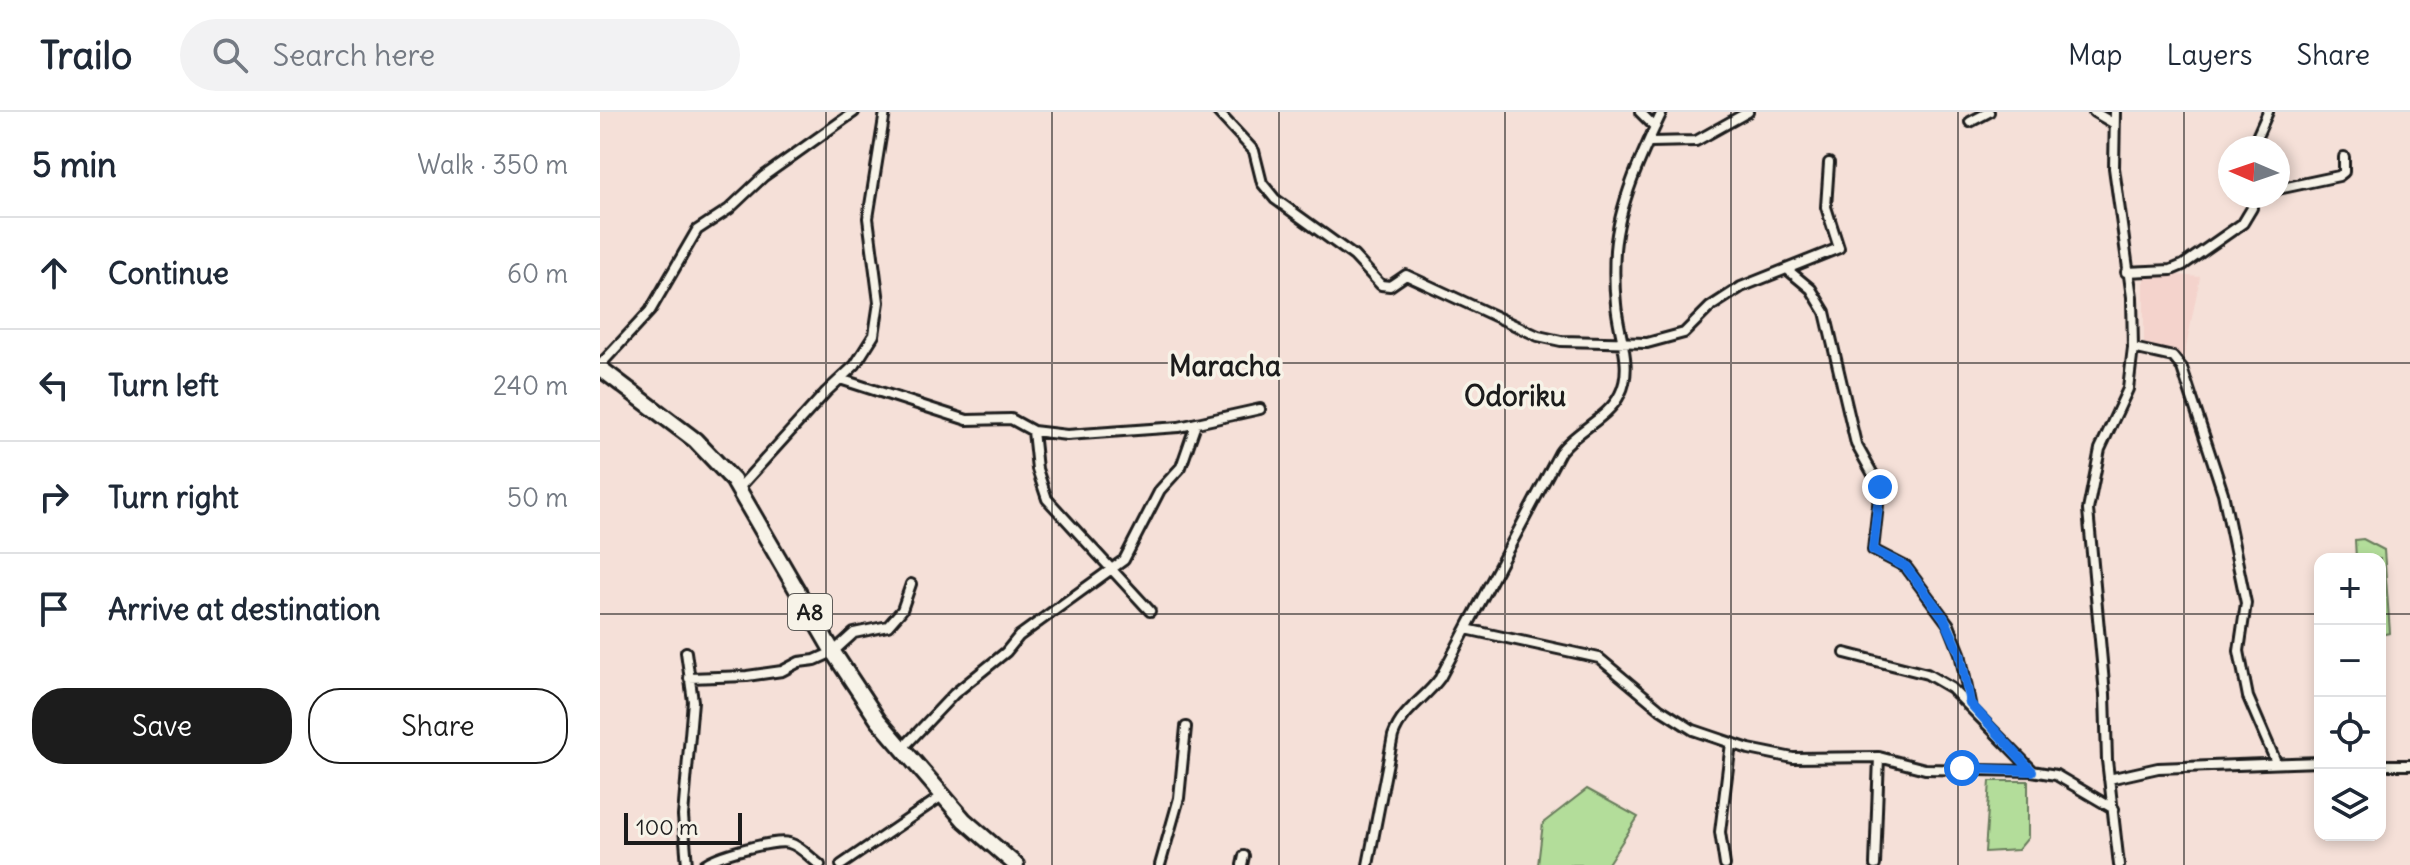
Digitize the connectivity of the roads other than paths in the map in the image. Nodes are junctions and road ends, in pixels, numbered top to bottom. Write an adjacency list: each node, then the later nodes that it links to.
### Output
1 (854, 112): 24 (street)
2 (885, 112): 25 (street)
3 (1218, 112): 22 (street)
4 (1640, 112): 13 (street)
5 (1662, 112): 13 (street)
6 (1748, 112): 15 (street)
7 (1989, 112): 11 (street)
8 (2094, 112): 12 (street)
9 (2115, 112): 12 (street)
10 (2268, 112): 14 (street)
11 (1970, 122)
12 (2113, 123): 21 (street)
13 (1655, 127): 15 (street)
14 (2257, 136)
15 (1650, 142): 22 (street)
16 (2344, 157): 18 (street)
17 (1829, 163): 20 (street)
18 (2290, 186)
19 (2250, 208): 21 (street)
20 (1788, 270): 22 (street); 38 (street)
21 (2126, 272): 23 (street)
22 (1621, 342): 33 (street)
23 (2133, 348): 43 (street); 48 (street)
24 (600, 366): 29 (main road, A8)
25 (840, 379): 28 (street); 29 (street)
26 (1260, 409): 27 (street)
27 (1196, 424): 28 (street); 30 (street)
28 (1033, 431): 30 (street)
29 (739, 488): 35 (main road, A8)
30 (1111, 571): 32 (street); 41 (street)
31 (911, 584): 35 (street)
32 (1150, 611)
33 (1466, 629): 40 (street); 57 (street)
34 (686, 652): 37 (street)
35 (833, 652): 37 (street); 41 (main road, A8)
36 (1845, 653): 38 (street)
37 (689, 678): 51 (street)
38 (1970, 703): 47 (street)
39 (1186, 727): 56 (street)
40 (1731, 743): 42 (street); 58 (street)
41 (902, 749): 49 (main road, A8)
42 (1879, 757): 47 (street); 59 (street)
43 (2276, 762): 44 (street); 48 (street)
44 (2314, 762)
45 (2386, 765): 46 (street)
46 (2410, 765)
47 (2032, 771): 50 (street)
48 (2109, 779): 50 (street)
49 (942, 796): 54 (street); 55 (main road, A8)
50 (2114, 809): 60 (street)
51 (687, 865)
52 (704, 865): 53 (street)
53 (820, 865)
54 (841, 865)
55 (1016, 865)
56 (1160, 865)
57 (1368, 865)
58 (1725, 865)
59 (1875, 865)
60 (2119, 865)

